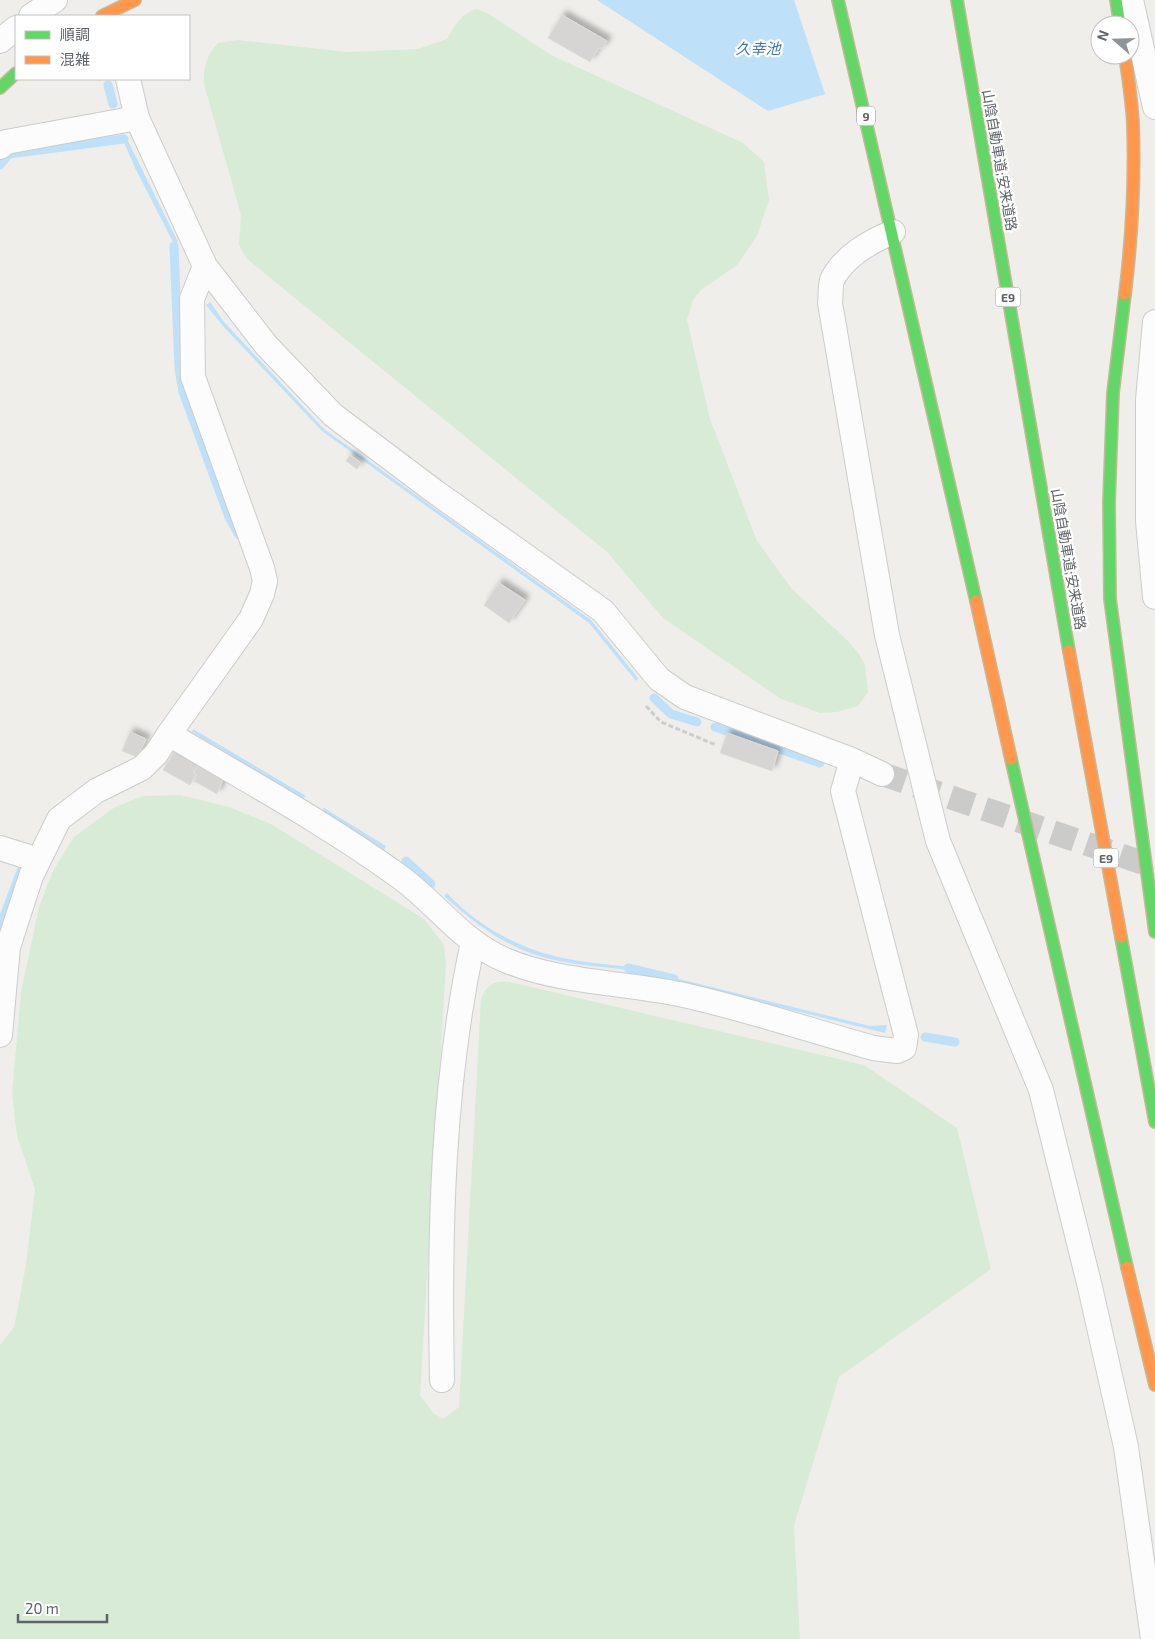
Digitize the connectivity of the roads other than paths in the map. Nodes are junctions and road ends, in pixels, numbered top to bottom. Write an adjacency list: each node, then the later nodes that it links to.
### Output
1 (55, 0): 8 (street)
2 (135, 0): 7 (highway)
3 (838, 0): 19 (highway, 9)
4 (957, 0): 31 (highway, 山陰自動車道;安来道路 / E9)
5 (1116, 0): 9 (highway)
6 (1131, 0): 16 (street)
7 (109, 11)
8 (32, 15)
9 (1118, 15)
10 (15, 29): 11 (street)
11 (0, 40)
12 (1126, 65): 28 (highway)
13 (15, 75): 15 (highway)
14 (128, 80): 17 (street)
15 (0, 88)
16 (1155, 107)
17 (137, 118): 18 (street); 20 (street)
18 (0, 147)
19 (892, 232): 33 (highway); 34 (street)
20 (205, 266): 23 (street); 24 (street)
21 (1155, 322): 22 (street)
22 (1155, 597)
23 (168, 734): 27 (street); 29 (street)
24 (852, 760): 25 (street); 29 (street)
25 (882, 774)
26 (0, 848): 27 (street)
27 (38, 860): 30 (street)
28 (1155, 932)
29 (473, 942): 32 (street)
30 (0, 1035)
31 (1155, 1122)
32 (442, 1380)
33 (1155, 1385)
34 (1153, 1639)

